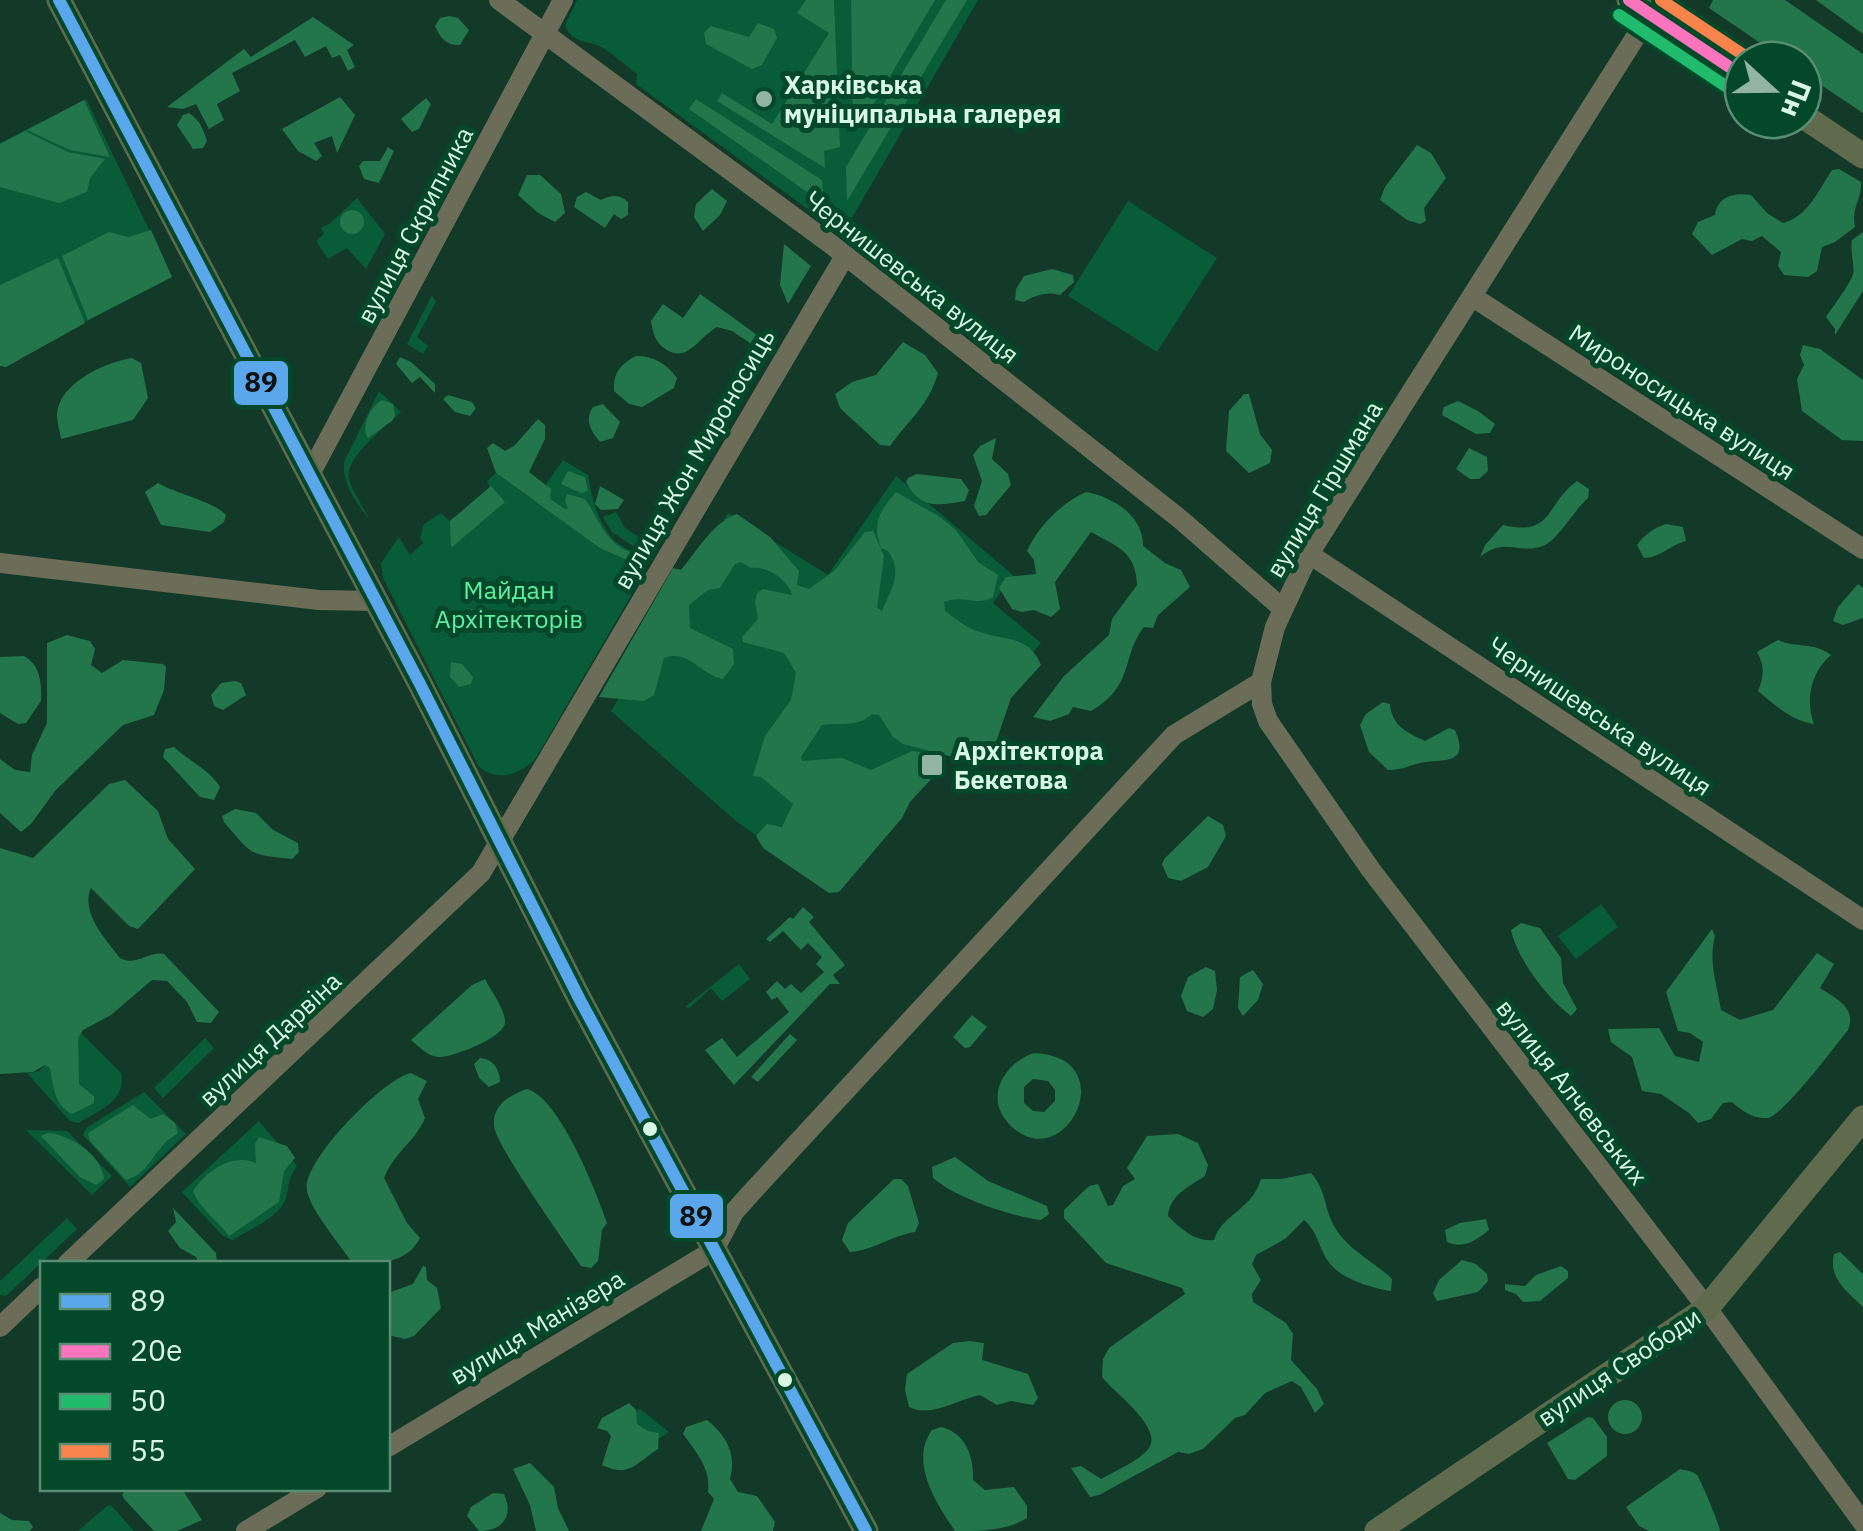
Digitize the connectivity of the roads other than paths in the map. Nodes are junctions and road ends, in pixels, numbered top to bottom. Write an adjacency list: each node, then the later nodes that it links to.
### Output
1 (60, 0): 11 (main road)
2 (499, 0): 5 (street, Чернишевська вулиця)
3 (563, 0): 5 (street, вулиця Скрипника)
4 (1639, 7): 6 (main road); 10 (street, вулиця Гіршмана)
5 (546, 33): 9 (street, Чернишевська вулиця); 11 (street, вулиця Скрипника)
6 (1723, 63)
7 (1823, 129): 8 (main road)
8 (1863, 156)
9 (844, 256): 16 (street, Чернишевська вулиця); 18 (street, вулиця Жон Мироносиць)
10 (1473, 297): 12 (street, Мироносицька вулиця); 13 (street, вулиця Гіршмана)
11 (310, 474): 15 (main road)
12 (1863, 549)
13 (1310, 554): 16 (street, вулиця Гіршмана); 19 (street, Чернишевська вулиця)
14 (0, 563): 15 (street)
15 (376, 601): 18 (main road)
16 (1282, 608): 17 (street, вулиця Гіршмана)
17 (1262, 682): 21 (street); 24 (street, вулиця Алчевських)
18 (500, 844): 21 (main road); 22 (street, вулиця Дарвіна)
19 (1863, 920)
20 (1863, 1118): 24 (main road, вулиця Свободи)
21 (714, 1250): 26 (street, вулиця Манізера); 30 (main road)
22 (70, 1261)
23 (40, 1289): 25 (street)
24 (1706, 1308): 28 (street, вулиця Алчевських); 31 (main road, вулиця Свободи)
25 (0, 1326)
26 (390, 1445)
27 (313, 1491): 29 (street)
28 (1863, 1524)
29 (246, 1531)
30 (866, 1531)
31 (1377, 1531)

